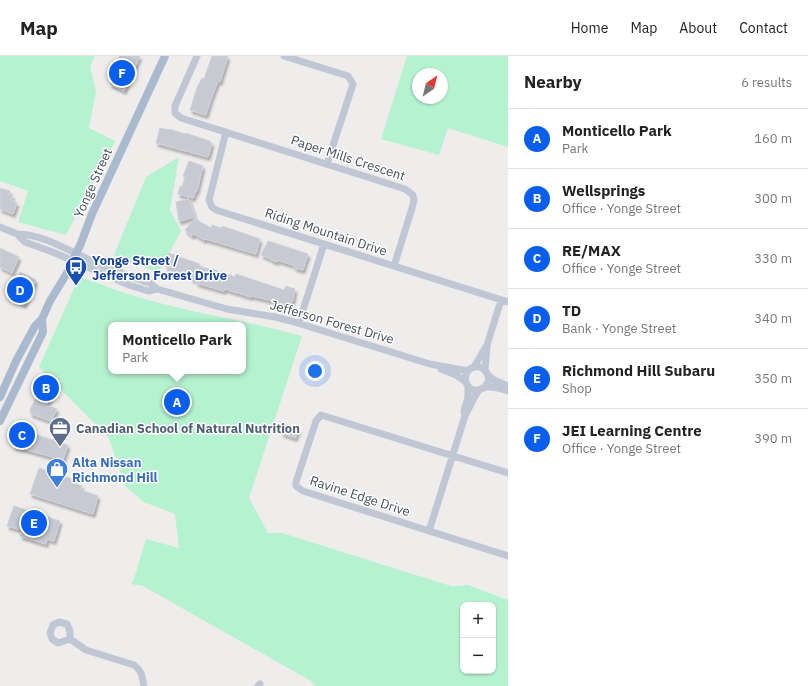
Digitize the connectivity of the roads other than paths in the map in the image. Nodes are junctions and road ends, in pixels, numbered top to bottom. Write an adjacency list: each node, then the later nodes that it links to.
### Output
1 (165, 56): 8 (main road, Yonge Street)
2 (197, 56): 4 (street, Paper Mills Crescent)
3 (284, 56): 5 (street)
4 (226, 132): 5 (street, Paper Mills Crescent); 7 (street, Riding Mountain Drive)
5 (327, 164): 9 (street, Paper Mills Crescent)
6 (0, 227): 8 (street, Jefferson Forest Drive)
7 (324, 244): 9 (street, Riding Mountain Drive); 12 (street)
8 (74, 258): 11 (main road, Yonge Street); 12 (street, Jefferson Forest Drive)
9 (394, 266): 10 (street, Riding Mountain Drive)
10 (505, 301): 13 (street)
11 (42, 319): 21 (main road, Yonge Street); 23 (main road, Yonge Street)
12 (299, 323): 14 (street, Jefferson Forest Drive)
13 (487, 345): 15 (street); 16 (street)
14 (430, 364): 15 (street, Jefferson Forest Drive); 17 (street, Jefferson Forest Drive)
15 (471, 369): 16 (street); 17 (street)
16 (487, 373): 18 (street); 19 (street)
17 (467, 384): 19 (street); 22 (street)
18 (508, 386)
19 (482, 389): 20 (street); 22 (street)
20 (508, 391)
21 (0, 397)
22 (465, 416): 24 (street)
23 (0, 421)
24 (453, 455): 25 (street); 26 (street); 26 (street, Ravine Edge Drive)
25 (508, 473)
26 (429, 531): 27 (street, Ravine Edge Drive)
27 (508, 556)
28 (70, 639): 29 (street)
29 (144, 686)

